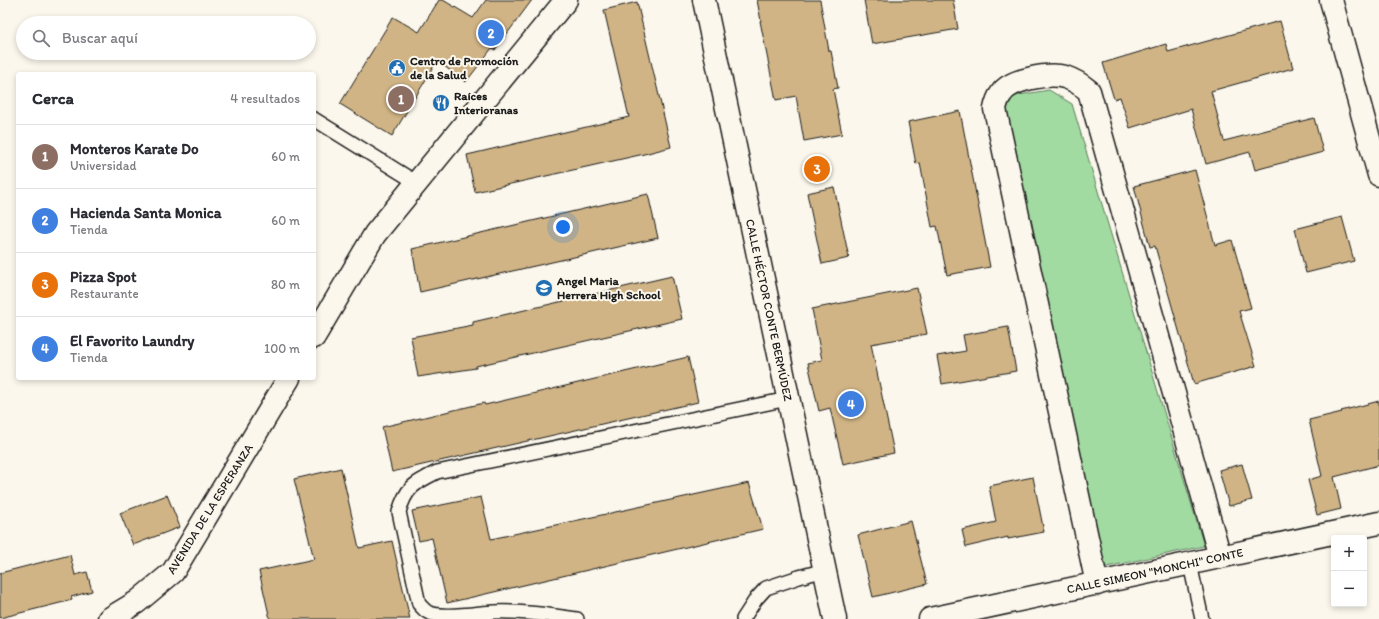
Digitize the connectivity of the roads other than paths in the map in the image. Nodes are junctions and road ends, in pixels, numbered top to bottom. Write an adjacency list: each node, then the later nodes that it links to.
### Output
1 (566, 0): 6 (street)
2 (704, 0): 9 (street, CALLE HÉCTOR CONTE BERMÚDEZ)
3 (1331, 0): 5 (street)
4 (316, 120): 6 (lane)
5 (1379, 175)
6 (417, 183): 7 (street)
7 (316, 334)
8 (288, 380): 15 (street, AVENIDA DE LA ESPERANZA)
9 (788, 399): 13 (street, CALLE HÉCTOR CONTE BERMÚDEZ); 16 (lane)
10 (1379, 522): 11 (street, CALLE SIMEON "MONCHI" CONTE)
11 (1220, 557): 12 (street, CALLE SIMEON "MONCHI" CONTE); 14 (street)
12 (1190, 564): 14 (street, CALLE SIMEON "MONCHI" CONTE); 20 (lane)
13 (825, 570): 17 (lane); 18 (street, CALLE HÉCTOR CONTE BERMÚDEZ)
14 (1097, 584): 19 (street, CALLE SIMEON "MONCHI" CONTE)
15 (109, 619)
16 (576, 619)
17 (743, 619)
18 (835, 619)
19 (930, 619)
20 (1202, 619)

